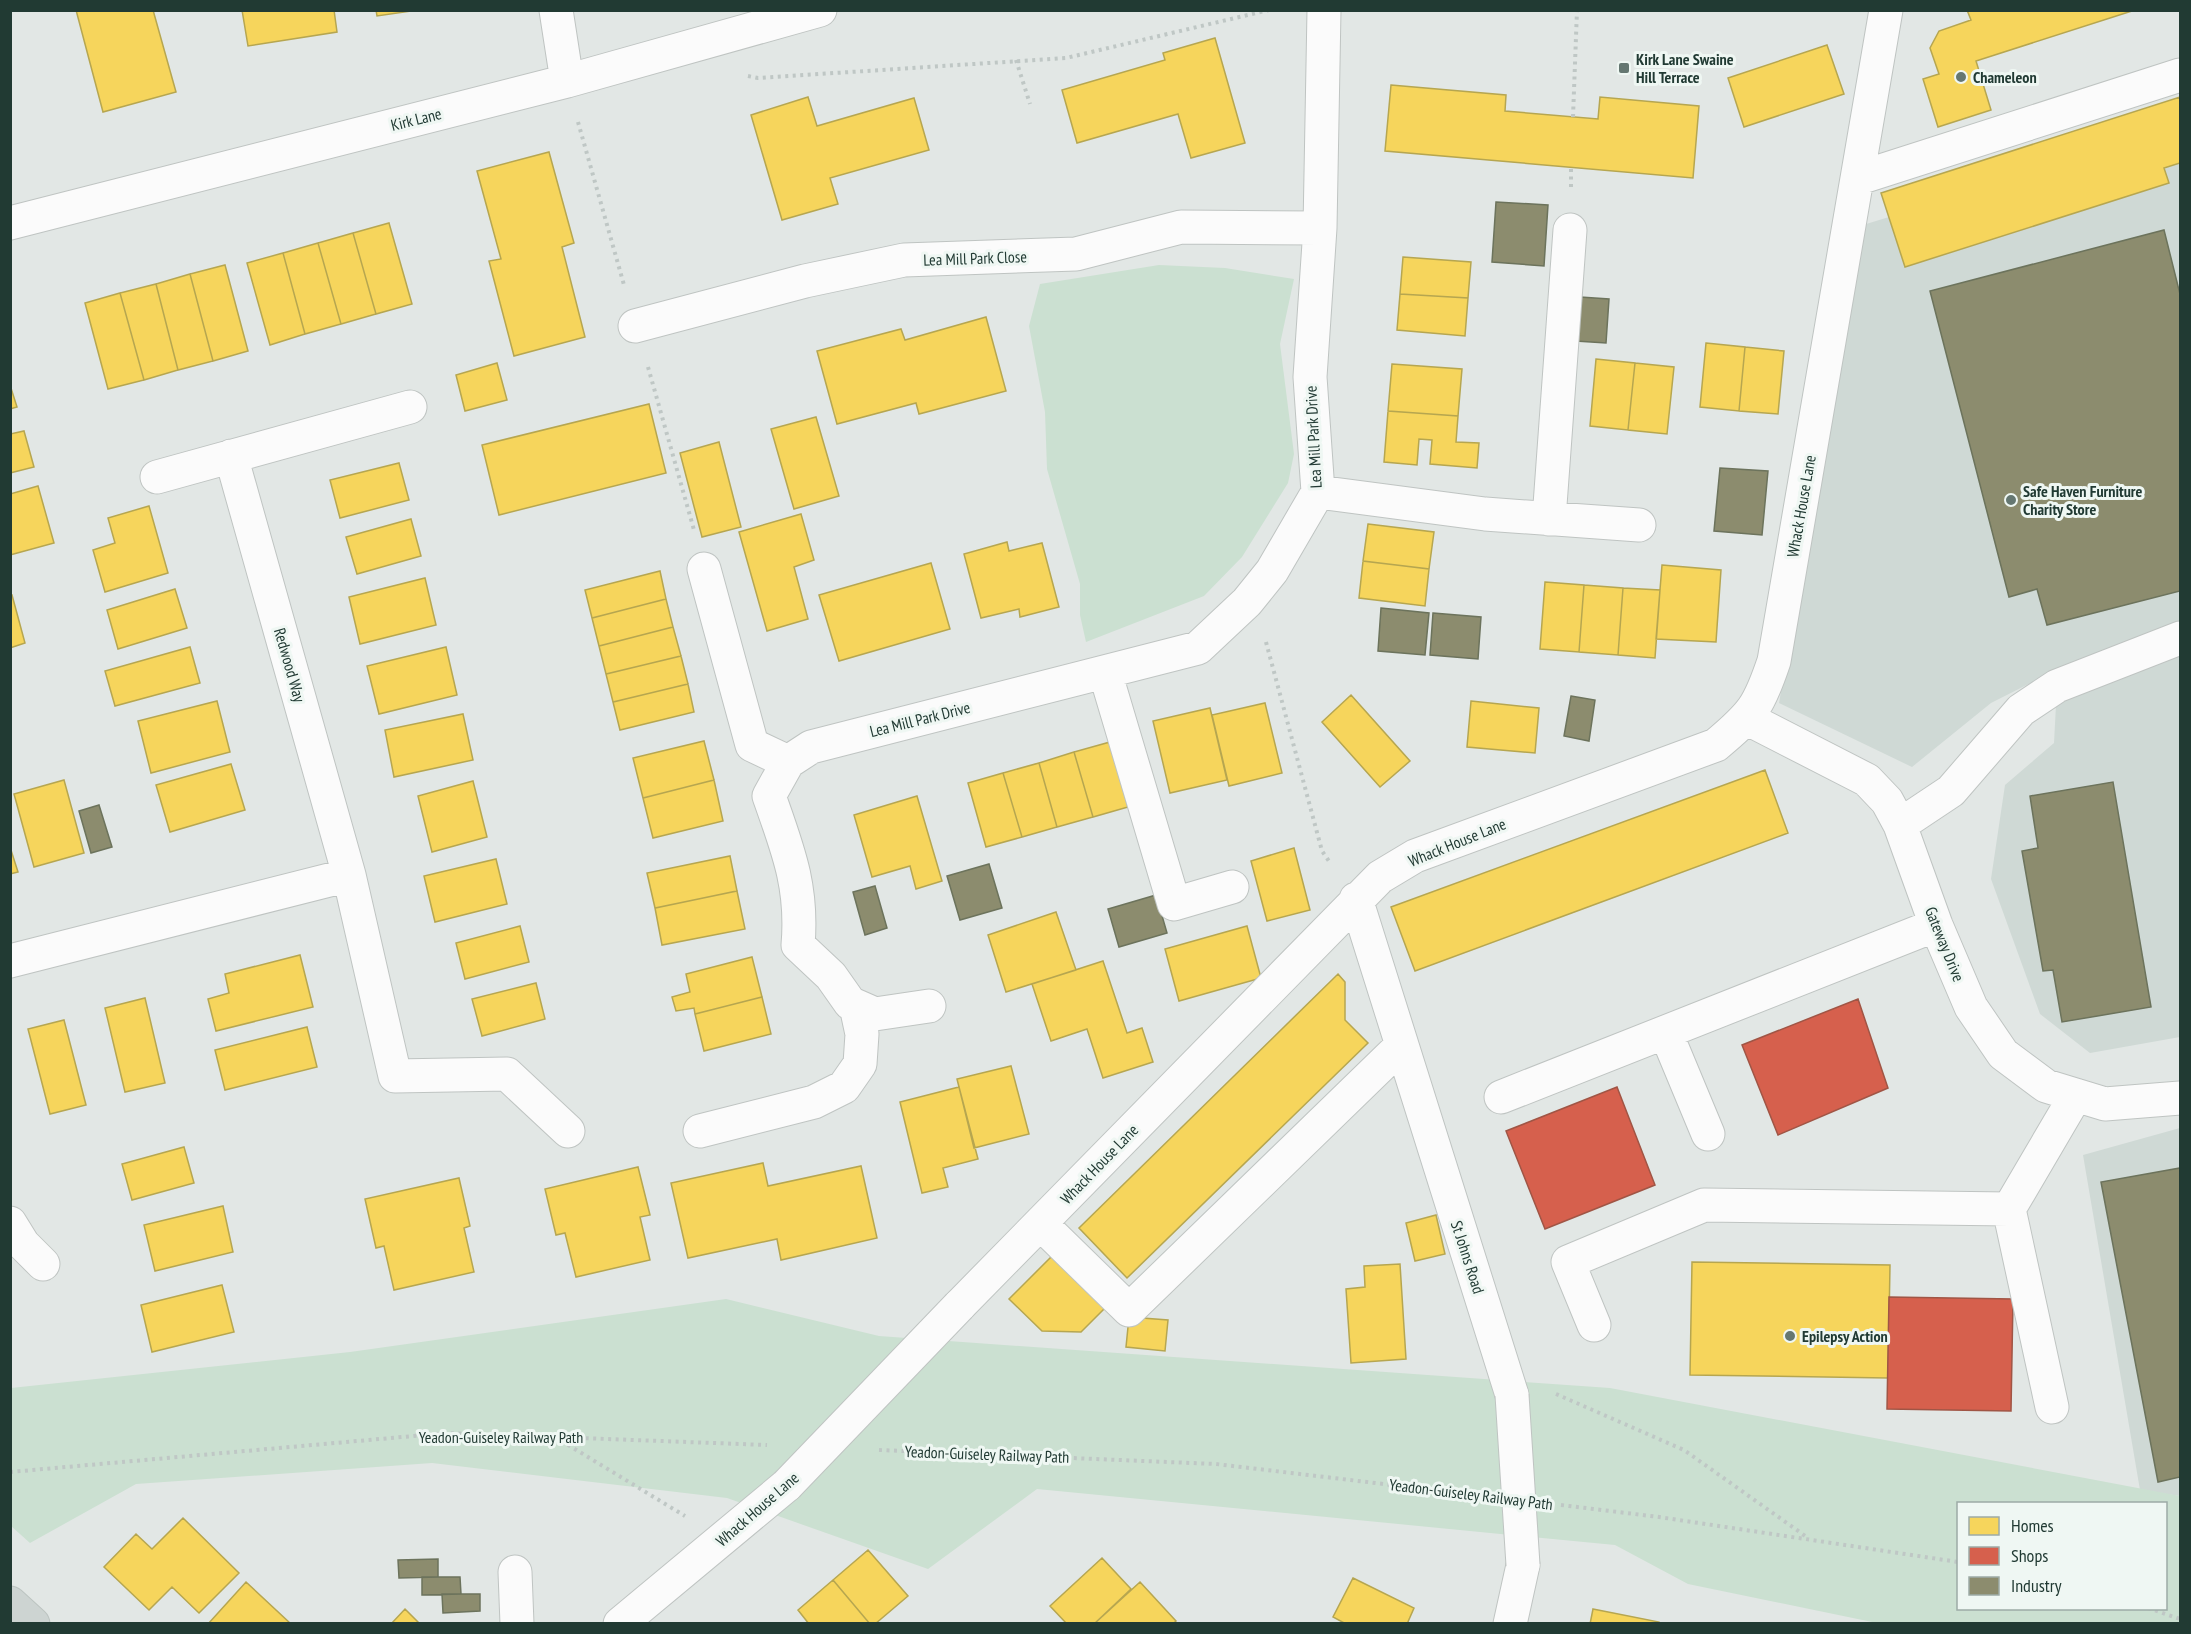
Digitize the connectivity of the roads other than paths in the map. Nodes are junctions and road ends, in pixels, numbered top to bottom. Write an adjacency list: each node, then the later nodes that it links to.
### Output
1 (556, 10): 7 (street)
2 (820, 10): 5 (street, Kirk Lane)
3 (1324, 10): 10 (street, Lea Mill Park Drive)
4 (1886, 10): 8 (street, Whack House Lane)
5 (755, 19): 7 (street, Kirk Lane)
6 (2181, 75): 8 (street)
7 (567, 81): 9 (street, Kirk Lane)
8 (1859, 178): 22 (street, Whack House Lane)
9 (10, 223)
10 (1320, 228): 12 (street, Lea Mill Park Close); 16 (street, Lea Mill Park Drive)
11 (1570, 231): 17 (street)
12 (635, 326)
13 (410, 407): 14 (street)
14 (231, 456): 15 (street); 25 (street, Redwood Way)
15 (157, 477)
16 (1318, 492): 17 (street); 21 (street, Lea Mill Park Drive)
17 (1549, 519): 18 (street)
18 (1639, 525)
19 (704, 569): 23 (street)
20 (2181, 638): 24 (street)
21 (1105, 672): 23 (street, Lea Mill Park Drive); 26 (street)
22 (1748, 719): 24 (street, Gateway Drive); 27 (street, Whack House Lane)
23 (788, 762): 30 (street, Lea Mill Park Drive)
24 (1900, 825): 28 (street, Gateway Drive)
25 (349, 875): 29 (street); 37 (street, Redwood Way)
26 (1232, 886)
27 (1356, 899): 33 (street, St Johns Road); 42 (street, Whack House Lane)
28 (1936, 925): 32 (street); 34 (street, Gateway Drive)
29 (10, 961)
30 (856, 1006): 31 (street); 38 (street, Lea Mill Park Drive)
31 (929, 1006)
32 (1666, 1033): 35 (street); 39 (street)
33 (1401, 1046): 42 (street); 51 (street, St Johns Road, bridge)
34 (2076, 1095): 36 (street, Gateway Drive); 40 (street)
35 (1501, 1096)
36 (2181, 1098)
37 (568, 1131)
38 (700, 1131)
39 (1708, 1134)
40 (2009, 1209): 44 (street); 45 (street)
41 (10, 1223): 43 (street)
42 (1041, 1224): 50 (street, Whack House Lane, bridge)
43 (43, 1264)
44 (1594, 1325)
45 (2052, 1407)
46 (515, 1572): 49 (street)
47 (10, 1603): 48 (main road)
48 (33, 1623)
49 (517, 1623)
50 (620, 1623)
51 (1510, 1623)

